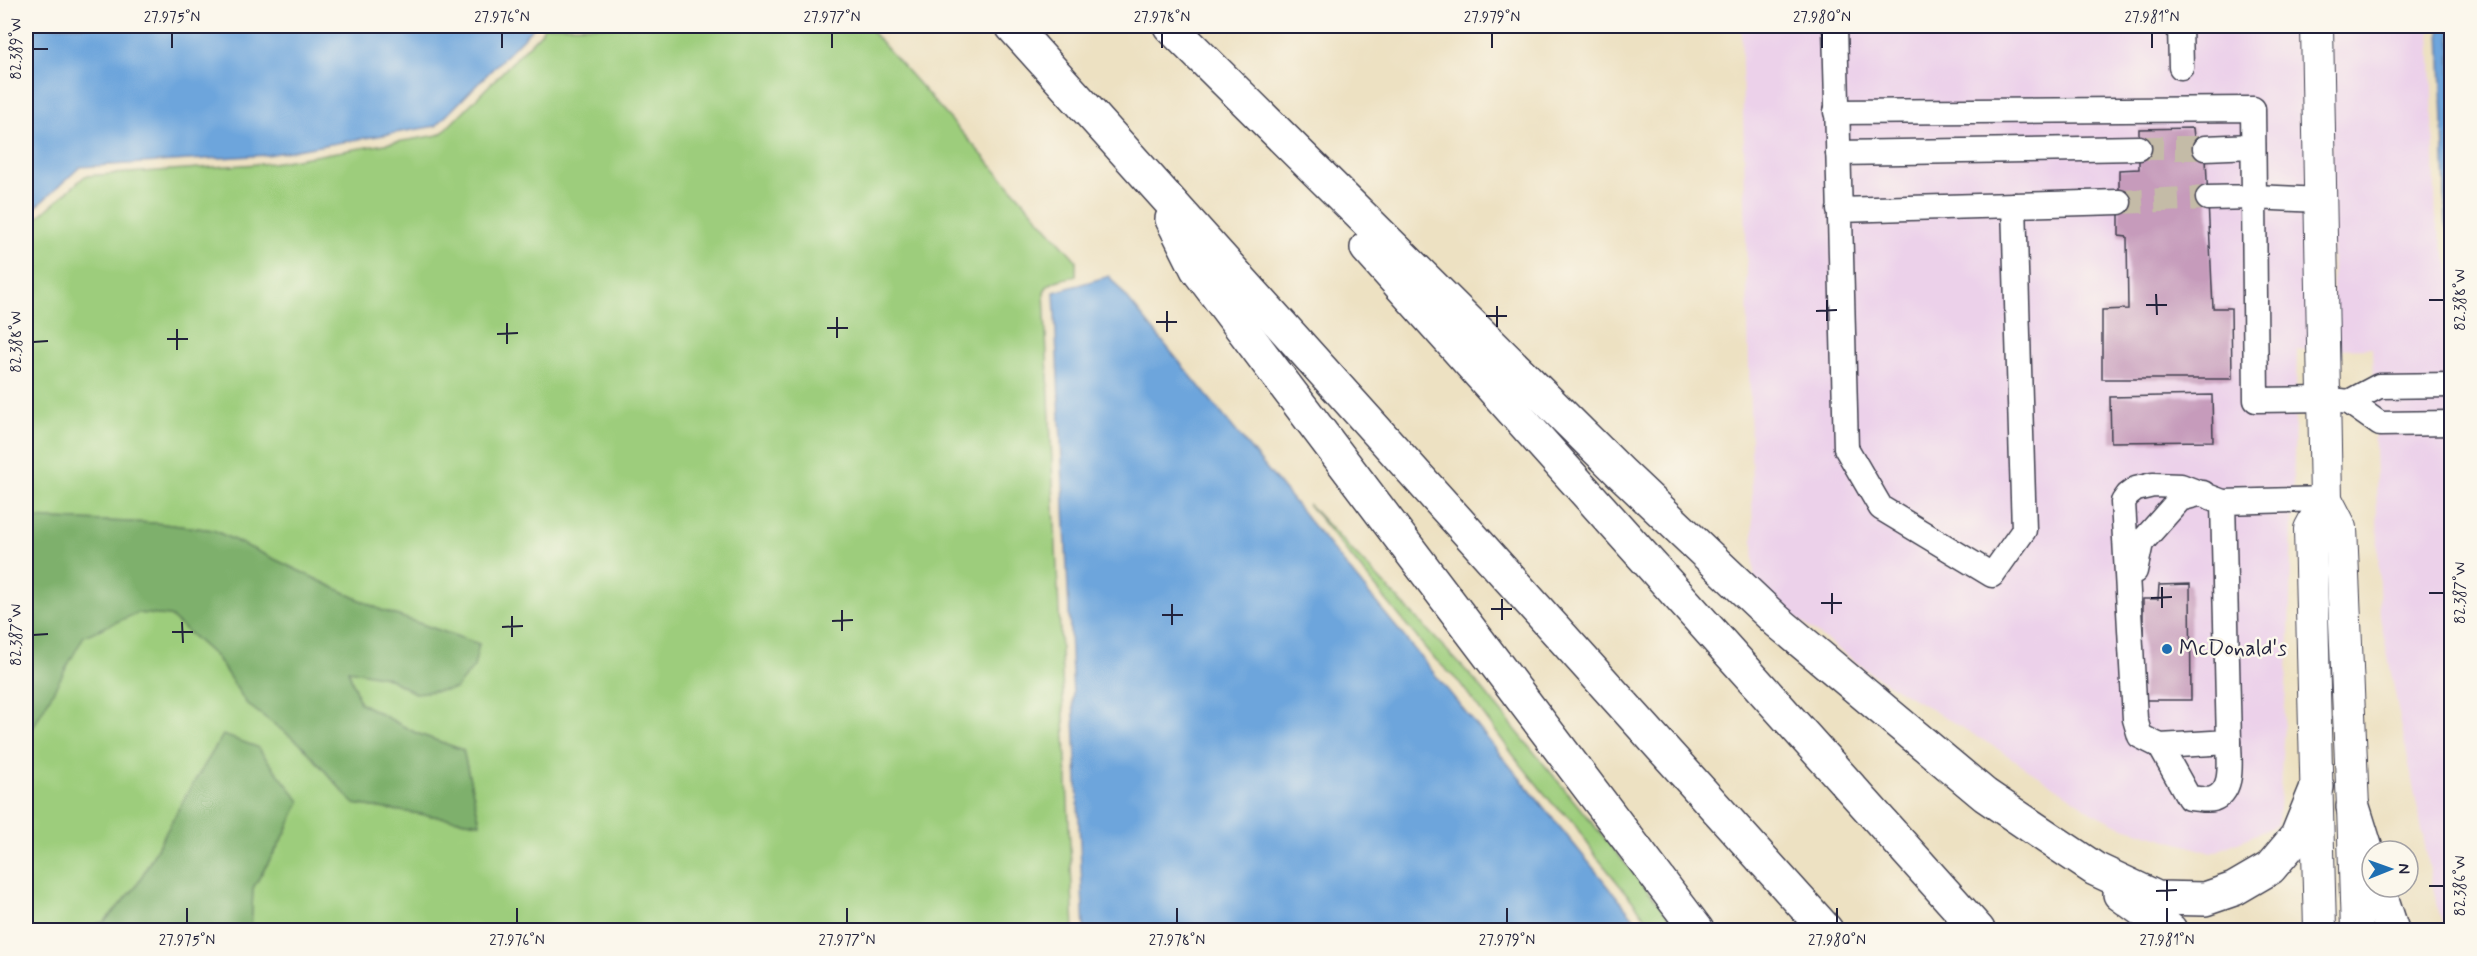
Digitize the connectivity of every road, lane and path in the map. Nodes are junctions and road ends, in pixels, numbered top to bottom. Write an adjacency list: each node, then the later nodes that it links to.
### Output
1 (1011, 26): 12 (highway)
2 (1169, 26): 28 (highway); 34 (highway)
3 (1835, 26): 7 (lane)
4 (2180, 26): 6 (lane)
5 (2317, 26): 15 (main road)
6 (2181, 67)
7 (1836, 112): 8 (lane); 11 (lane)
8 (2253, 146): 10 (lane); 13 (lane)
9 (2139, 148): 11 (lane)
10 (2205, 148)
11 (1838, 153): 18 (lane)
12 (1156, 185): 32 (highway); 33 (highway)
13 (2254, 197): 14 (lane); 15 (lane); 20 (lane)
14 (2208, 198)
15 (2320, 200): 20 (main road)
16 (2119, 202): 17 (lane)
17 (2014, 205): 18 (lane); 18 (lane)
18 (1839, 210)
19 (2451, 385): 20 (lane)
20 (2336, 401): 21 (lane); 23 (main road)
21 (2451, 423)
22 (2213, 498): 23 (lane); 24 (lane); 24 (lane); 25 (lane)
23 (2326, 499): 27 (main road); 29 (main road)
24 (2129, 594): 26 (lane)
25 (2229, 742): 26 (lane); 26 (lane)
26 (2160, 746)
27 (2317, 787): 28 (highway); 36 (main road)
28 (1985, 795): 35 (highway)
29 (2354, 807): 30 (highway); 37 (main road)
30 (2363, 839)
31 (2382, 899): 38 (highway)
32 (1696, 930)
33 (1826, 930)
34 (1978, 930)
35 (2170, 930)
36 (2320, 930)
37 (2356, 930)
38 (2392, 930)

